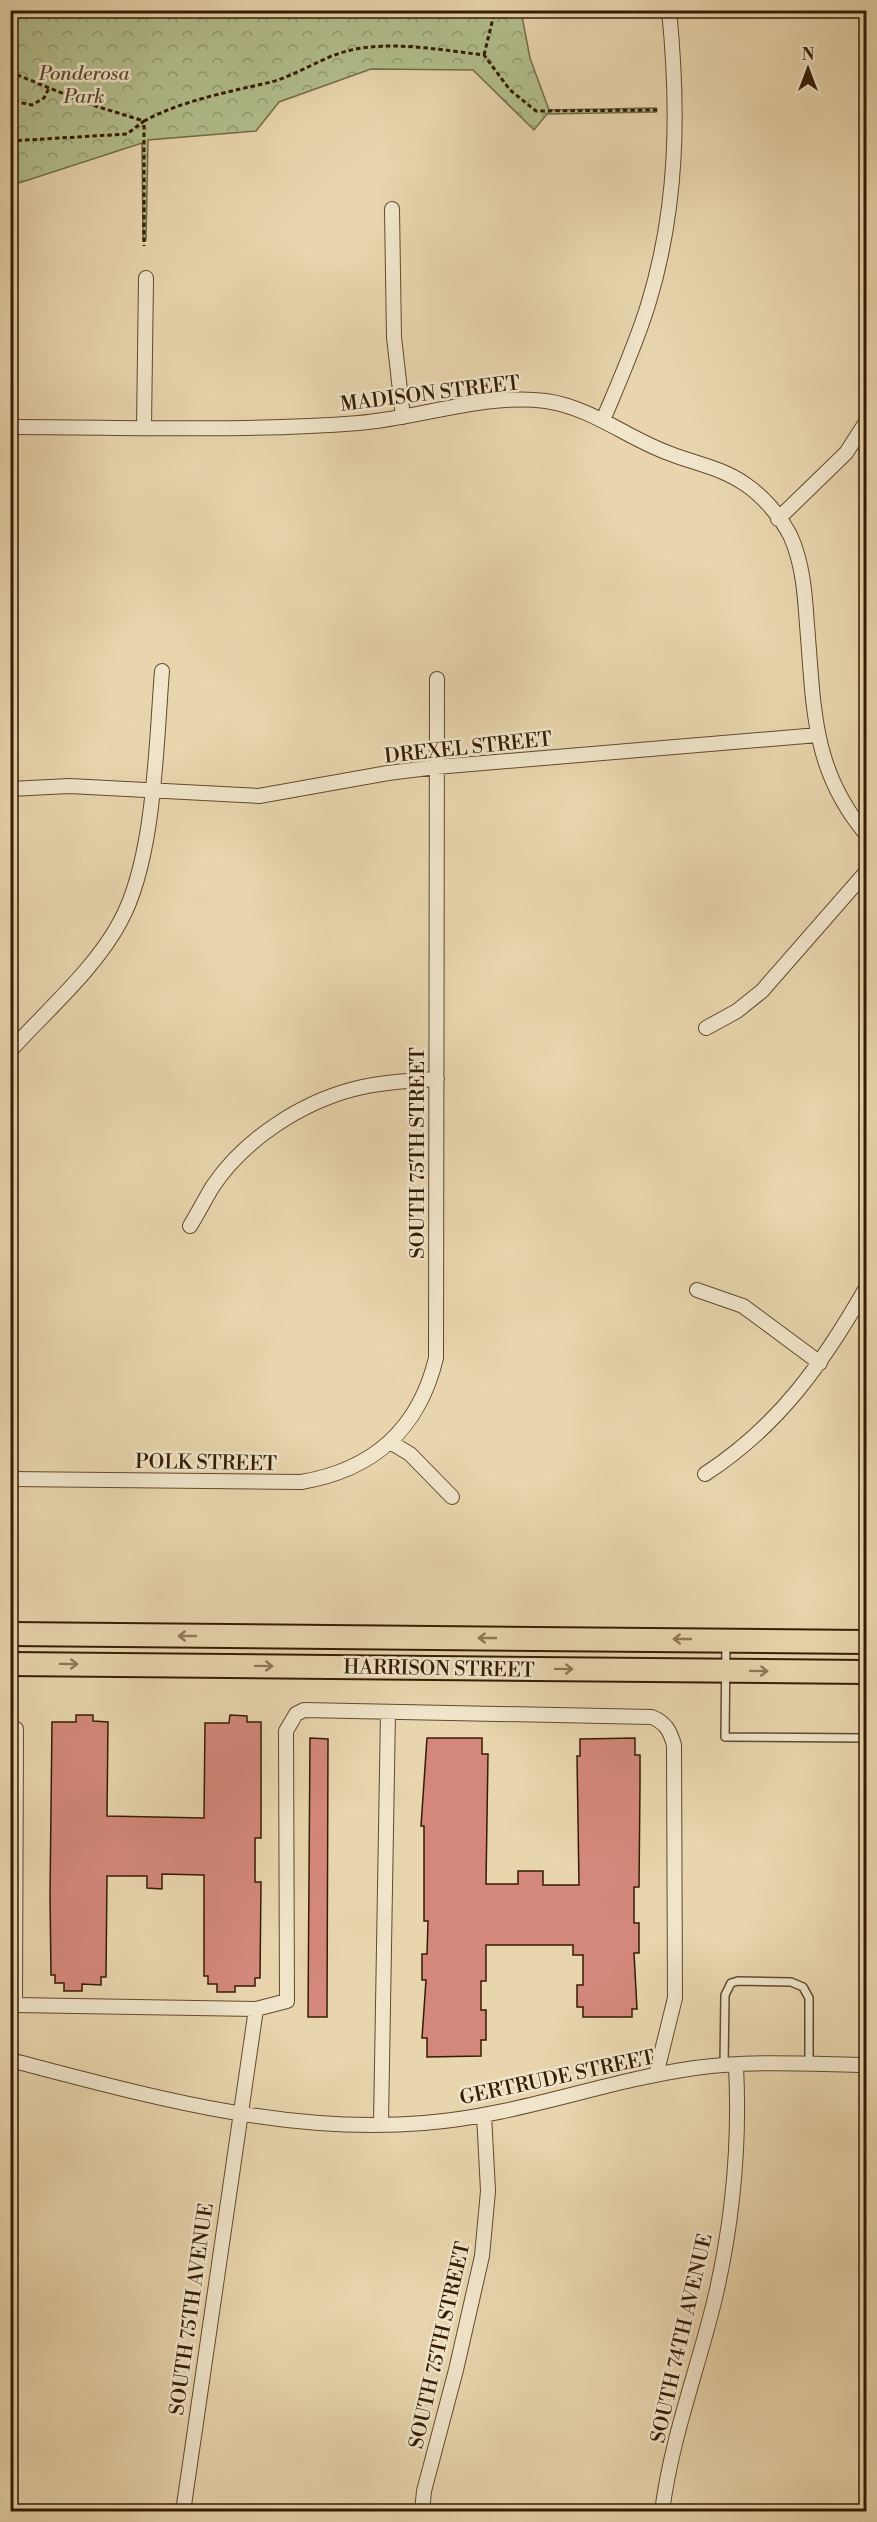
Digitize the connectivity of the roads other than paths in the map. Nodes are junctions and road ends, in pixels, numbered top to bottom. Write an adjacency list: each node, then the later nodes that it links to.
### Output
1 (669, 10): 5 (street)
2 (392, 210): 4 (street)
3 (146, 278): 8 (street)
4 (403, 417): 5 (street, MADISON STREET); 8 (street, MADISON STREET)
5 (603, 420): 9 (street, MADISON STREET)
6 (867, 422): 9 (street)
7 (10, 427): 8 (street, MADISON STREET)
8 (144, 427)
9 (778, 519): 12 (street, MADISON STREET)
10 (162, 671): 15 (street)
11 (437, 679): 13 (street, SOUTH 75TH STREET)
12 (818, 735): 13 (street, DREXEL STREET); 16 (street)
13 (436, 767): 15 (street, DREXEL STREET); 20 (street, SOUTH 75TH STREET)
14 (10, 789): 15 (street, DREXEL STREET)
15 (151, 790): 19 (street)
16 (867, 834)
17 (867, 872): 18 (street)
18 (706, 1028)
19 (10, 1051)
20 (436, 1078): 21 (street); 25 (street, SOUTH 75TH STREET)
21 (190, 1227)
22 (867, 1288): 24 (street)
23 (697, 1290): 24 (street)
24 (820, 1363): 26 (street)
25 (390, 1442): 27 (street, POLK STREET); 28 (street)
26 (705, 1474)
27 (10, 1479)
28 (452, 1497)
29 (10, 1634): 30 (main road, HARRISON STREET, one-way to 29)
30 (726, 1640): 31 (main road, HARRISON STREET); 33 (lane)
31 (867, 1642)
32 (10, 1664): 33 (main road, HARRISON STREET, one-way to 33)
33 (725, 1671): 34 (main road, HARRISON STREET, one-way to 34); 37 (lane)
34 (867, 1672)
35 (388, 1712): 39 (street); 44 (street); 47 (street)
36 (16, 1729): 38 (street)
37 (867, 1738)
38 (13, 1853): 39 (street)
39 (255, 2009): 45 (street, SOUTH 75TH AVENUE)
40 (10, 2060): 45 (street, GERTRUDE STREET)
41 (809, 2064): 42 (street, GERTRUDE STREET); 42 (lane); 43 (street, GERTRUDE STREET)
42 (730, 2066): 44 (street, GERTRUDE STREET); 50 (street, SOUTH 74TH AVENUE)
43 (867, 2066)
44 (656, 2075): 46 (street, GERTRUDE STREET)
45 (239, 2113): 47 (street, GERTRUDE STREET); 48 (street, SOUTH 75TH AVENUE)
46 (484, 2115): 47 (street, GERTRUDE STREET); 49 (street, SOUTH 75TH STREET)
47 (381, 2123)
48 (183, 2511)
49 (422, 2511)
50 (662, 2511)

